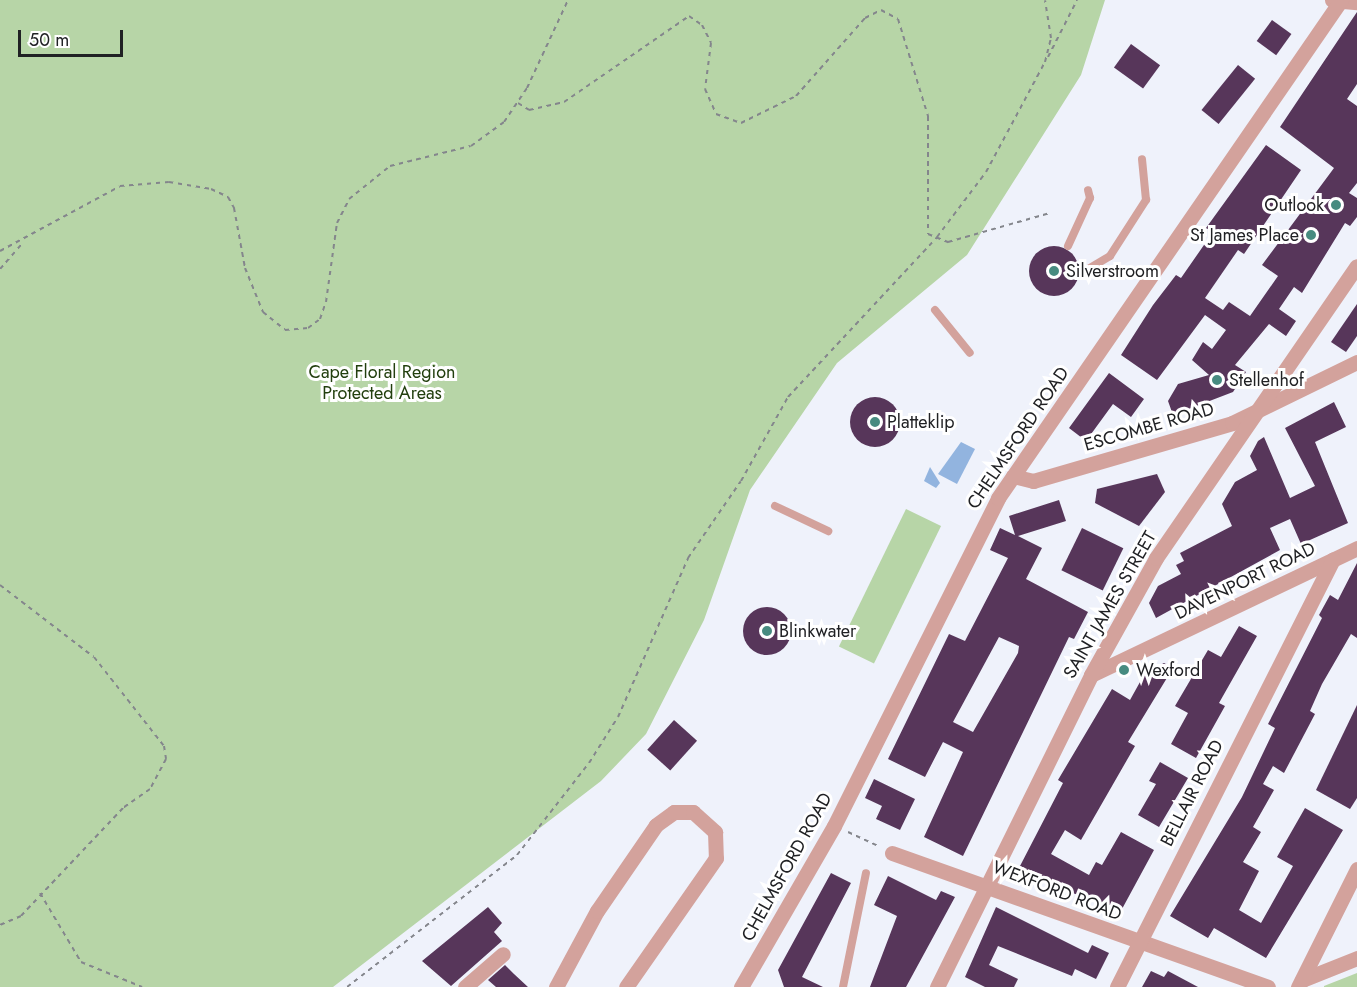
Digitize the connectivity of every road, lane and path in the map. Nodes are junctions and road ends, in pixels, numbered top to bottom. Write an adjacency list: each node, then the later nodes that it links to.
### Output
1 (568, 0): 7 (path)
2 (1046, 0): 6 (path)
3 (1077, 0): 6 (path)
4 (1338, 1): 5 (street); 22 (street, CHELMSFORD ROAD)
5 (1357, 2)
6 (1045, 62): 11 (path)
7 (518, 103): 11 (path); 12 (path)
8 (1142, 159): 17 (lane)
9 (1088, 189): 13 (lane)
10 (1050, 213): 11 (path)
11 (937, 237): 45 (path)
12 (22, 244): 14 (path); 16 (path)
13 (1068, 246)
14 (0, 252)
15 (1357, 266): 21 (street, SAINT JAMES STREET)
16 (0, 269)
17 (1085, 271)
18 (935, 310): 19 (lane)
19 (970, 353)
20 (1357, 362): 21 (street, ESCOMBE ROAD)
21 (1261, 408): 22 (street, ESCOMBE ROAD); 30 (street, SAINT JAMES STREET)
22 (1013, 476): 33 (street, CHELMSFORD ROAD)
23 (775, 506): 24 (lane)
24 (828, 531)
25 (1357, 548): 26 (street, DAVENPORT ROAD)
26 (1334, 560): 27 (street, DAVENPORT ROAD); 29 (street, BELLAIR ROAD)
27 (1288, 582): 29 (street); 31 (street, DAVENPORT ROAD)
28 (0, 585): 38 (path)
29 (1302, 617): 40 (street, BELLAIR ROAD)
30 (1113, 635): 31 (street); 32 (street, SAINT JAMES STREET)
31 (1149, 648): 32 (street, DAVENPORT ROAD)
32 (1091, 675): 37 (street, SAINT JAMES STREET)
33 (834, 826): 34 (path); 49 (street, CHELMSFORD ROAD)
34 (892, 853): 37 (street, WEXFORD ROAD)
35 (1357, 869): 43 (street)
36 (866, 873): 50 (lane)
37 (986, 885): 40 (street, WEXFORD ROAD); 51 (street, SAINT JAMES STREET)
38 (40, 892): 39 (path); 44 (path)
39 (0, 925)
40 (1139, 943): 52 (street, BELLAIR ROAD); 53 (street, WEXFORD ROAD)
41 (503, 954): 46 (street)
42 (1357, 958): 43 (street)
43 (1300, 983)
44 (142, 987)
45 (347, 987)
46 (465, 987)
47 (556, 987): 48 (street)
48 (626, 987)
49 (741, 987)
50 (843, 987)
51 (937, 987)
52 (1117, 987)
53 (1268, 987)

